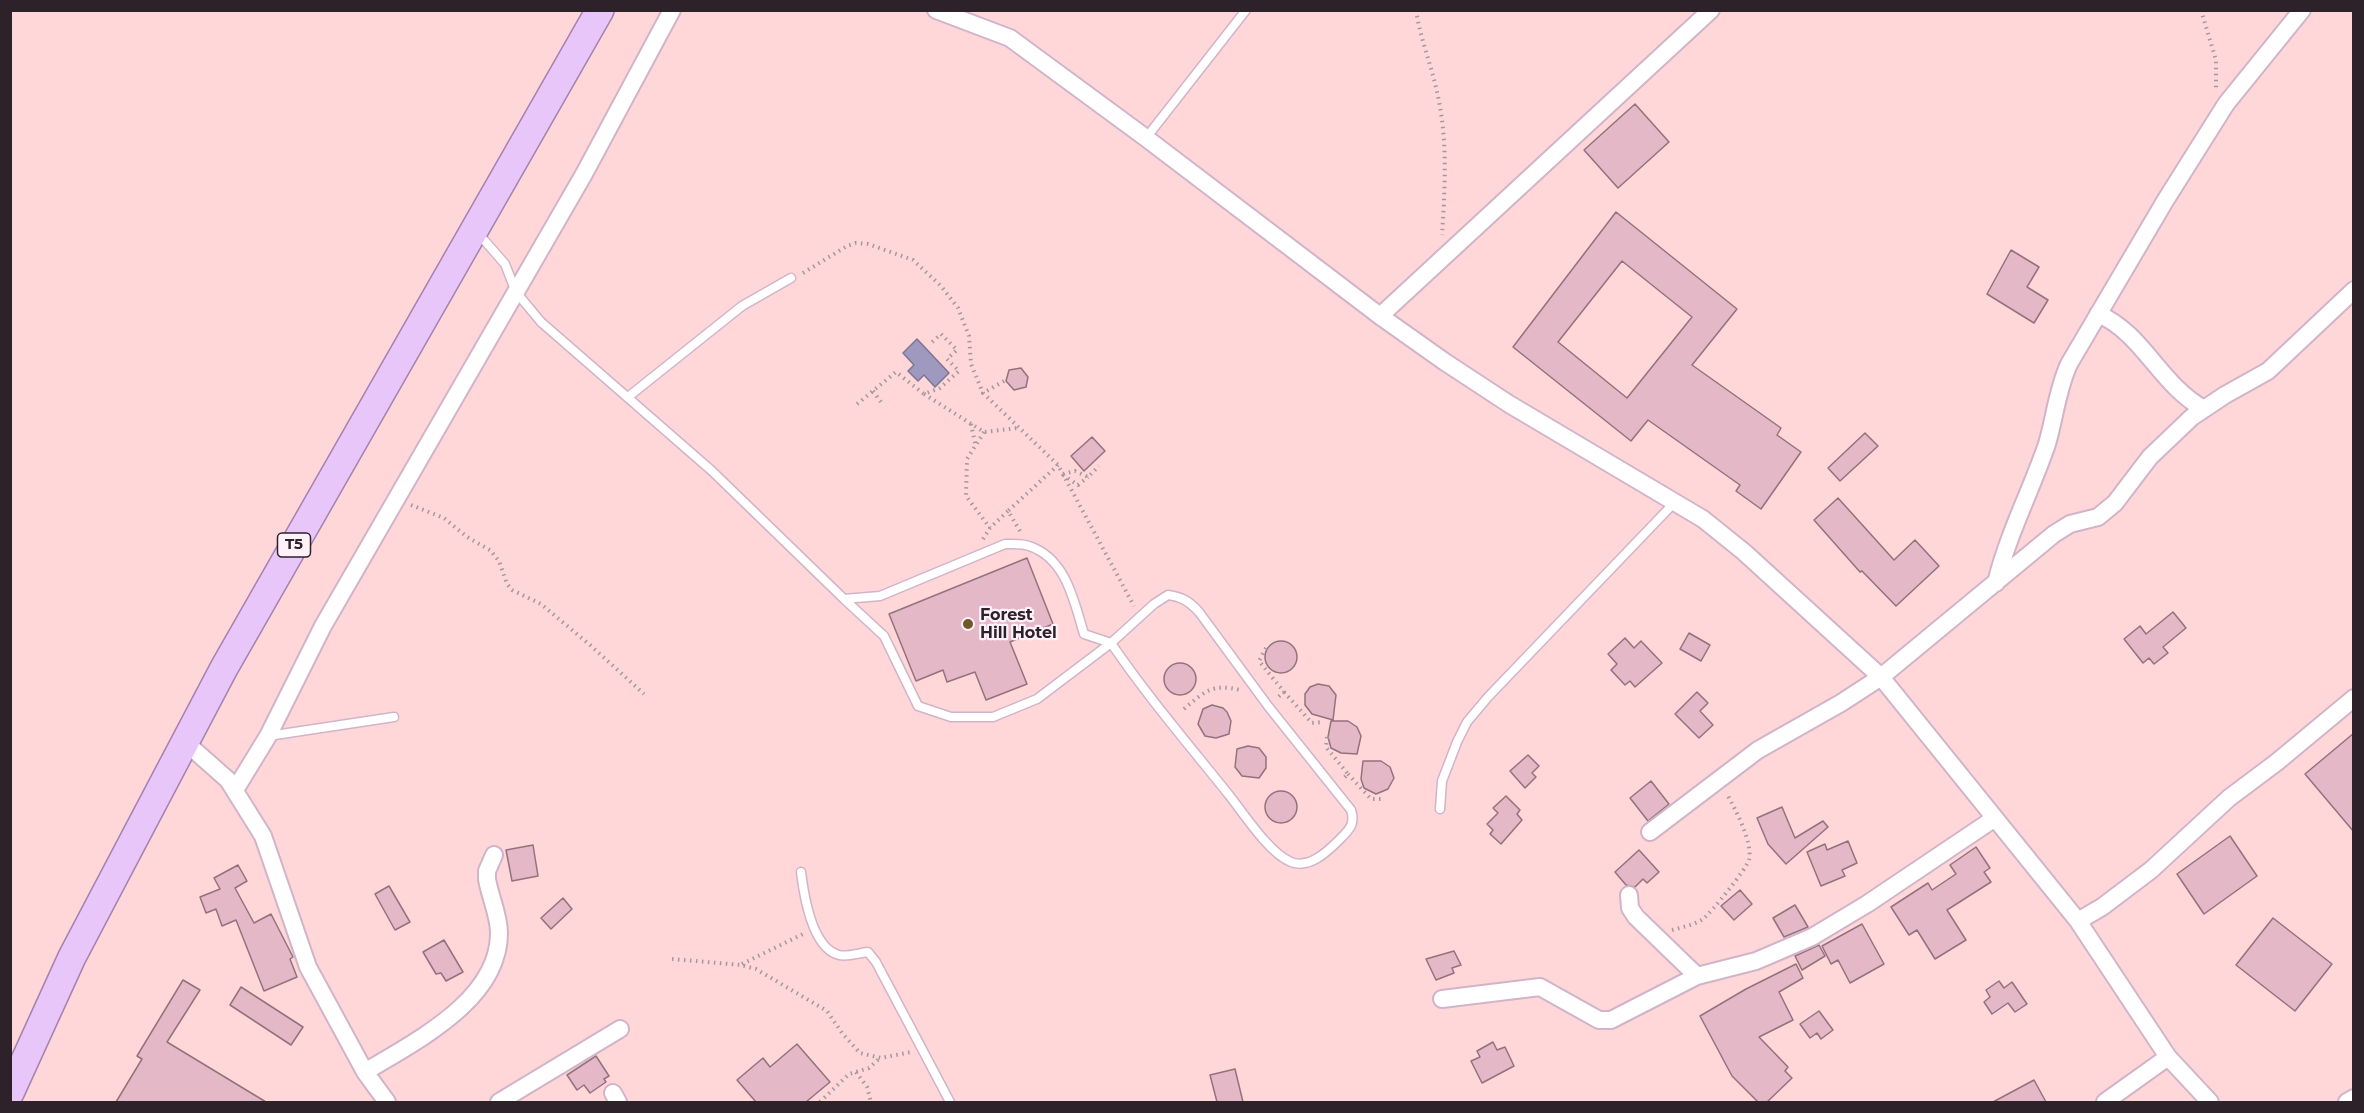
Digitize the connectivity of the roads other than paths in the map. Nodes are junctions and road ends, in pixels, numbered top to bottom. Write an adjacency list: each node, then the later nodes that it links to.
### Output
1 (600, 10): 8 (highway, T5)
2 (672, 10): 11 (street)
3 (936, 10): 7 (street)
4 (1246, 10): 7 (lane)
5 (1711, 10): 13 (street)
6 (2302, 10): 12 (street)
7 (1146, 138): 13 (street)
8 (475, 230): 11 (lane); 24 (highway, T5)
9 (791, 279): 14 (lane)
10 (2354, 290): 15 (street)
11 (516, 292): 14 (lane); 23 (street)
12 (2098, 314): 15 (street); 17 (street)
13 (1380, 316): 16 (street)
14 (628, 397): 18 (lane)
15 (2204, 408): 17 (street)
16 (1675, 502): 20 (street); 26 (lane)
17 (1996, 583): 20 (street)
18 (844, 599): 19 (lane); 19 (lane)
19 (1111, 643): 19 (lane)
20 (1881, 677): 27 (street); 28 (street)
21 (2354, 698): 32 (street)
22 (394, 717): 23 (lane)
23 (268, 736): 25 (street)
24 (185, 742): 25 (street); 38 (highway, T5)
25 (235, 790): 37 (street)
26 (1440, 809)
27 (1995, 818): 32 (street); 33 (street)
28 (1650, 832)
29 (494, 855): 37 (street)
30 (801, 872): 42 (lane)
31 (1629, 895): 33 (street)
32 (2078, 921): 36 (street)
33 (1697, 976): 34 (street)
34 (1442, 999)
35 (620, 1029): 41 (street)
36 (2168, 1057): 43 (street); 44 (street)
37 (364, 1072): 40 (street)
38 (10, 1093)
39 (2354, 1098): 45 (street)
40 (387, 1102)
41 (499, 1102)
42 (950, 1102)
43 (2105, 1102)
44 (2210, 1102)
45 (2347, 1102)

